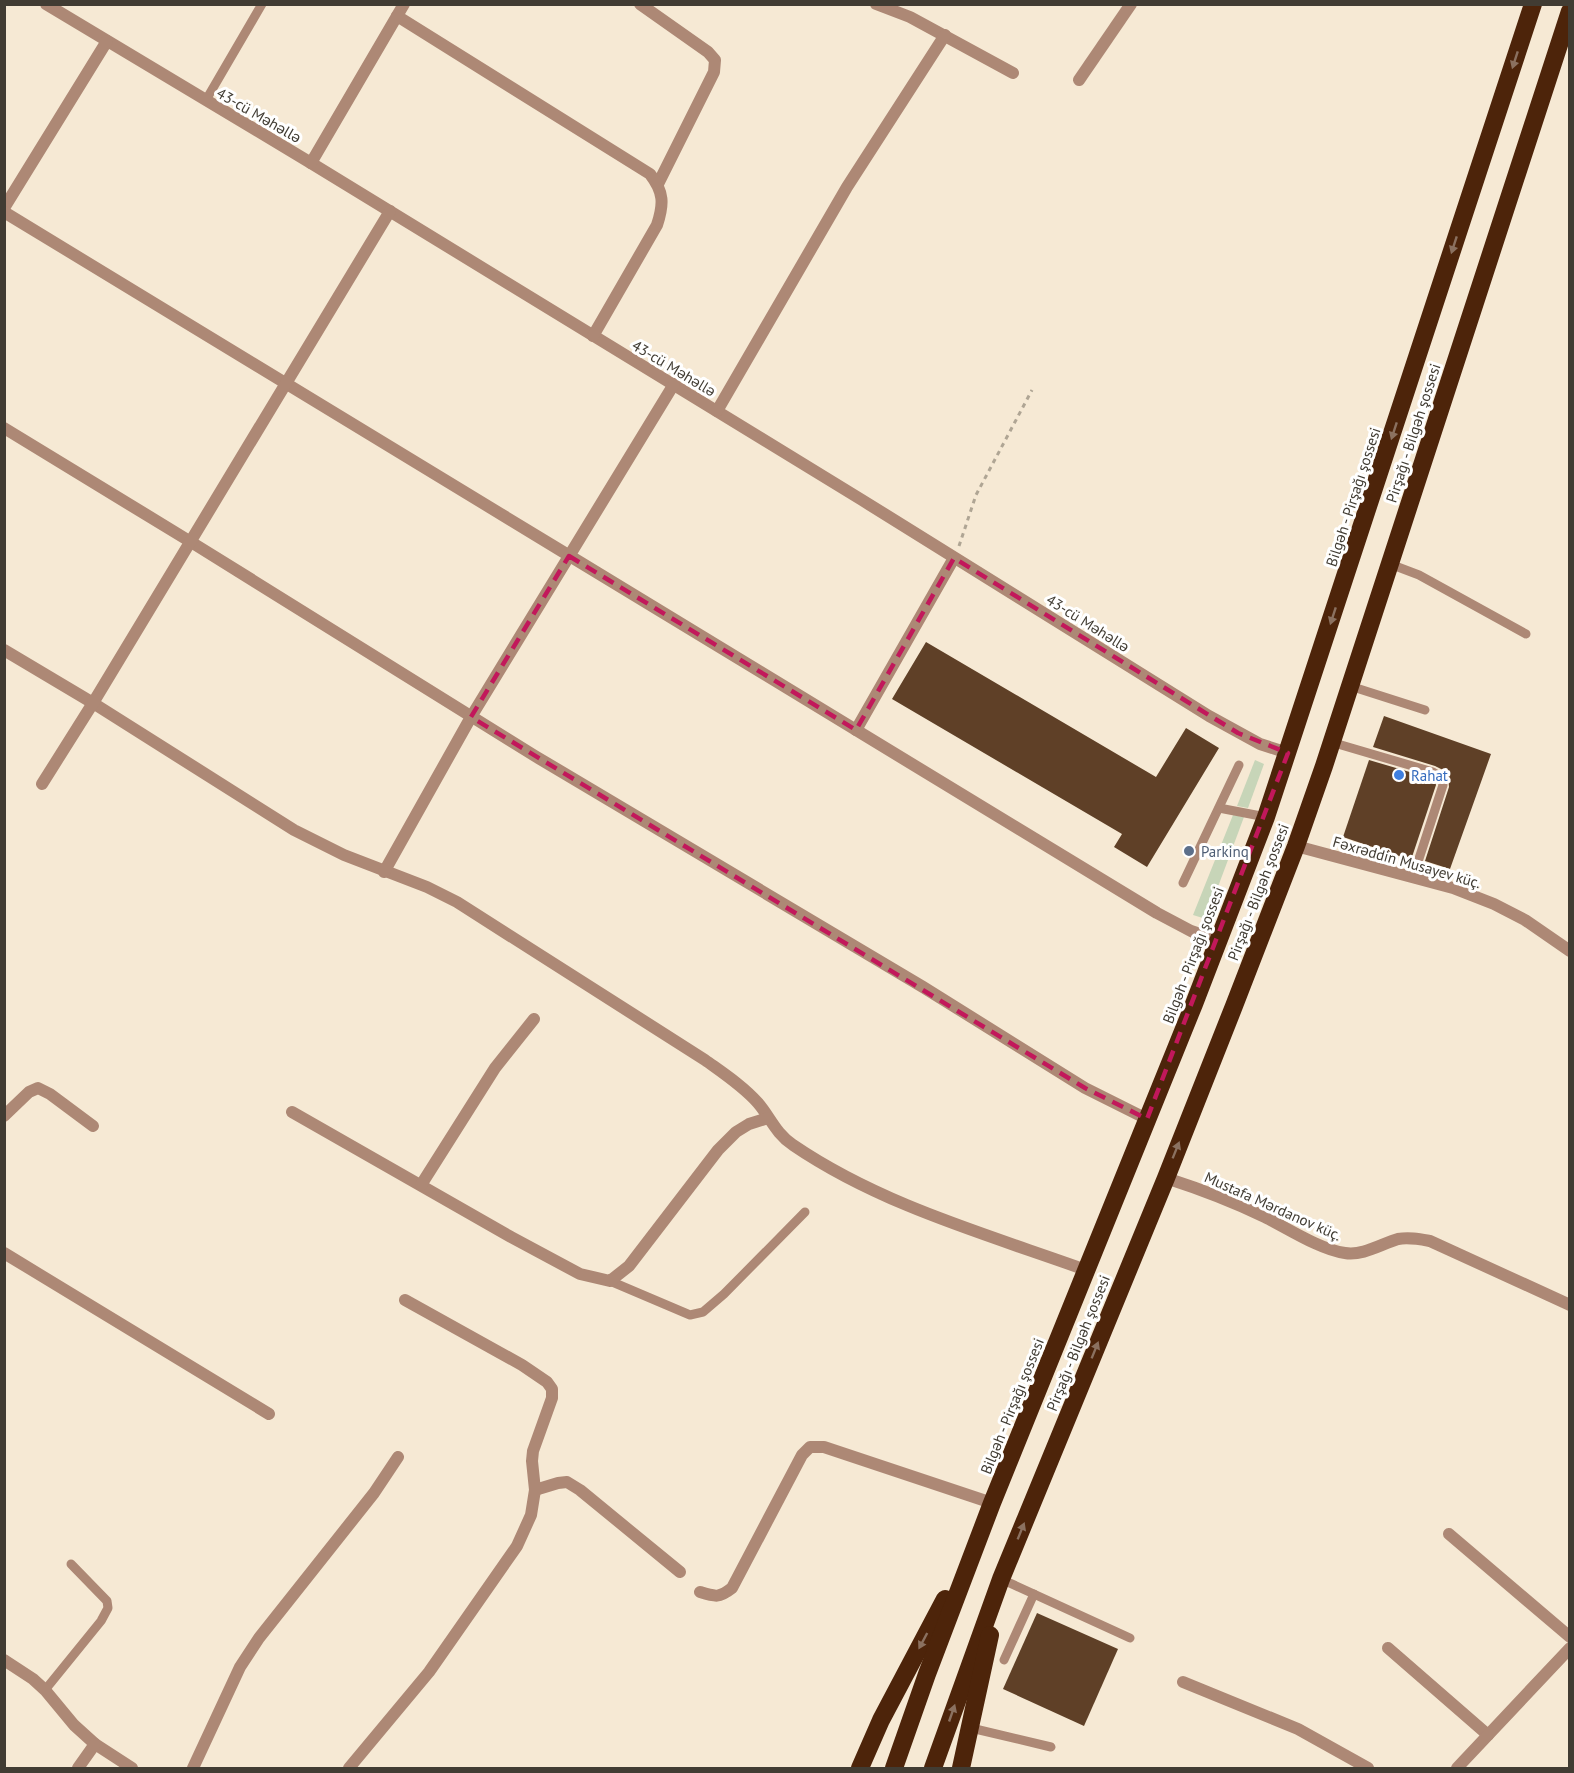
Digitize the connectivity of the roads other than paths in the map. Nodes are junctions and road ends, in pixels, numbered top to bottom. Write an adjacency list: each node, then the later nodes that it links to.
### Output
1 (46, 4): 11 (street, 43-cü Məhəllə)
2 (262, 4): 14 (lane)
3 (404, 4): 9 (street)
4 (640, 4): 16 (street)
5 (876, 4): 10 (street)
6 (1131, 4): 13 (street)
7 (1533, 4): 36 (highway, Bilgəh - Pirşağı şossesi, one-way to 36)
8 (1569, 11): 27 (highway, Pirşağı - Bilgəh şossesi)
9 (397, 16): 15 (street); 16 (street)
10 (945, 35): 12 (street); 22 (street)
11 (107, 41): 14 (street, 43-cü Məhəllə); 17 (street)
12 (1013, 73)
13 (1079, 80)
14 (206, 100): 15 (street, 43-cü Məhəllə)
15 (311, 163): 18 (street, 43-cü Məhəllə)
16 (658, 184): 19 (street)
17 (4, 210): 20 (street)
18 (390, 211): 19 (street, 43-cü Məhəllə); 20 (street)
19 (593, 336): 21 (street, 43-cü Məhəllə)
20 (288, 382): 24 (street); 25 (street)
21 (674, 384): 22 (street, 43-cü Məhəllə); 25 (street)
22 (717, 411): 26 (street, 43-cü Məhəllə)
23 (4, 428): 24 (street)
24 (191, 542): 31 (street); 33 (street)
25 (569, 556): 33 (street); 34 (street)
26 (954, 558): 34 (street); 36 (street, 43-cü Məhəllə)
27 (1390, 564): 28 (lane); 30 (highway, Pirşağı - Bilgəh şossesi)
28 (1526, 633)
29 (4, 650): 31 (street)
30 (1350, 686): 32 (lane); 35 (highway, Pirşağı - Bilgəh şossesi)
31 (93, 703): 38 (street); 42 (street)
32 (1425, 710)
33 (471, 717): 42 (street); 51 (street)
34 (856, 730): 45 (street)
35 (1331, 742): 41 (highway, Pirşağı - Bilgəh şossesi); 43 (lane)
36 (1288, 753): 40 (highway, Bilgəh - Pirşağı şossesi)
37 (1239, 765): 39 (lane)
38 (42, 784)
39 (1219, 808): 40 (lane); 44 (lane)
40 (1266, 817): 45 (highway, Bilgəh - Pirşağı şossesi)
41 (1296, 846): 43 (street, Fəxrəddin Musayev küç.); 53 (highway, Pirşağı - Bilgəh şossesi, one-way to 41)
42 (384, 872): 50 (street)
43 (1413, 877): 46 (street, Fəxrəddin Musayev küç.)
44 (1183, 884)
45 (1218, 940): 51 (highway, Bilgəh - Pirşağı şossesi)
46 (1569, 951)
47 (534, 1019): 54 (street)
48 (292, 1112): 54 (street)
49 (4, 1116): 52 (street)
50 (768, 1118): 57 (street); 58 (street)
51 (1147, 1119): 57 (highway, Bilgəh - Pirşağı şossesi)
52 (93, 1126)
53 (1166, 1178): 60 (street, Mustafa Mərdanov küç.); 69 (highway, Pirşağı - Bilgəh şossesi, one-way to 53)
54 (421, 1185): 58 (street)
55 (805, 1212): 58 (lane)
56 (4, 1253): 61 (street)
57 (1086, 1270): 64 (highway, Bilgəh - Pirşağı şossesi)
58 (610, 1281)
59 (405, 1300): 63 (street)
60 (1569, 1305)
61 (269, 1414)
62 (398, 1456): 86 (street)
63 (535, 1490): 68 (street); 87 (street)
64 (992, 1503): 65 (highway, Bilgəh - Pirşağı şossesi); 70 (street)
65 (980, 1533): 88 (highway, one-way to 88); 89 (highway, Bilgəh - Pirşağı şossesi)
66 (1449, 1534): 72 (street)
67 (71, 1564): 79 (lane)
68 (680, 1572)
69 (1001, 1579): 71 (lane); 80 (highway); 90 (highway, Pirşağı - Bilgəh şossesi, one-way to 69)
70 (700, 1592)
71 (1034, 1594): 73 (lane); 77 (lane)
72 (1569, 1637)
73 (1130, 1638)
74 (1388, 1648): 81 (street)
75 (1569, 1648): 81 (street)
76 (4, 1660): 79 (street)
77 (1004, 1660)
78 (1183, 1682): 92 (street)
79 (45, 1690): 82 (street)
80 (971, 1728): 83 (lane); 91 (highway)
81 (1488, 1735): 93 (street)
82 (95, 1744): 84 (street); 85 (street)
83 (1051, 1747)
84 (78, 1768)
85 (132, 1768)
86 (193, 1768)
87 (350, 1768)
88 (860, 1768)
89 (894, 1768)
90 (933, 1768)
91 (961, 1768)
92 (1368, 1768)
93 (1457, 1768)

